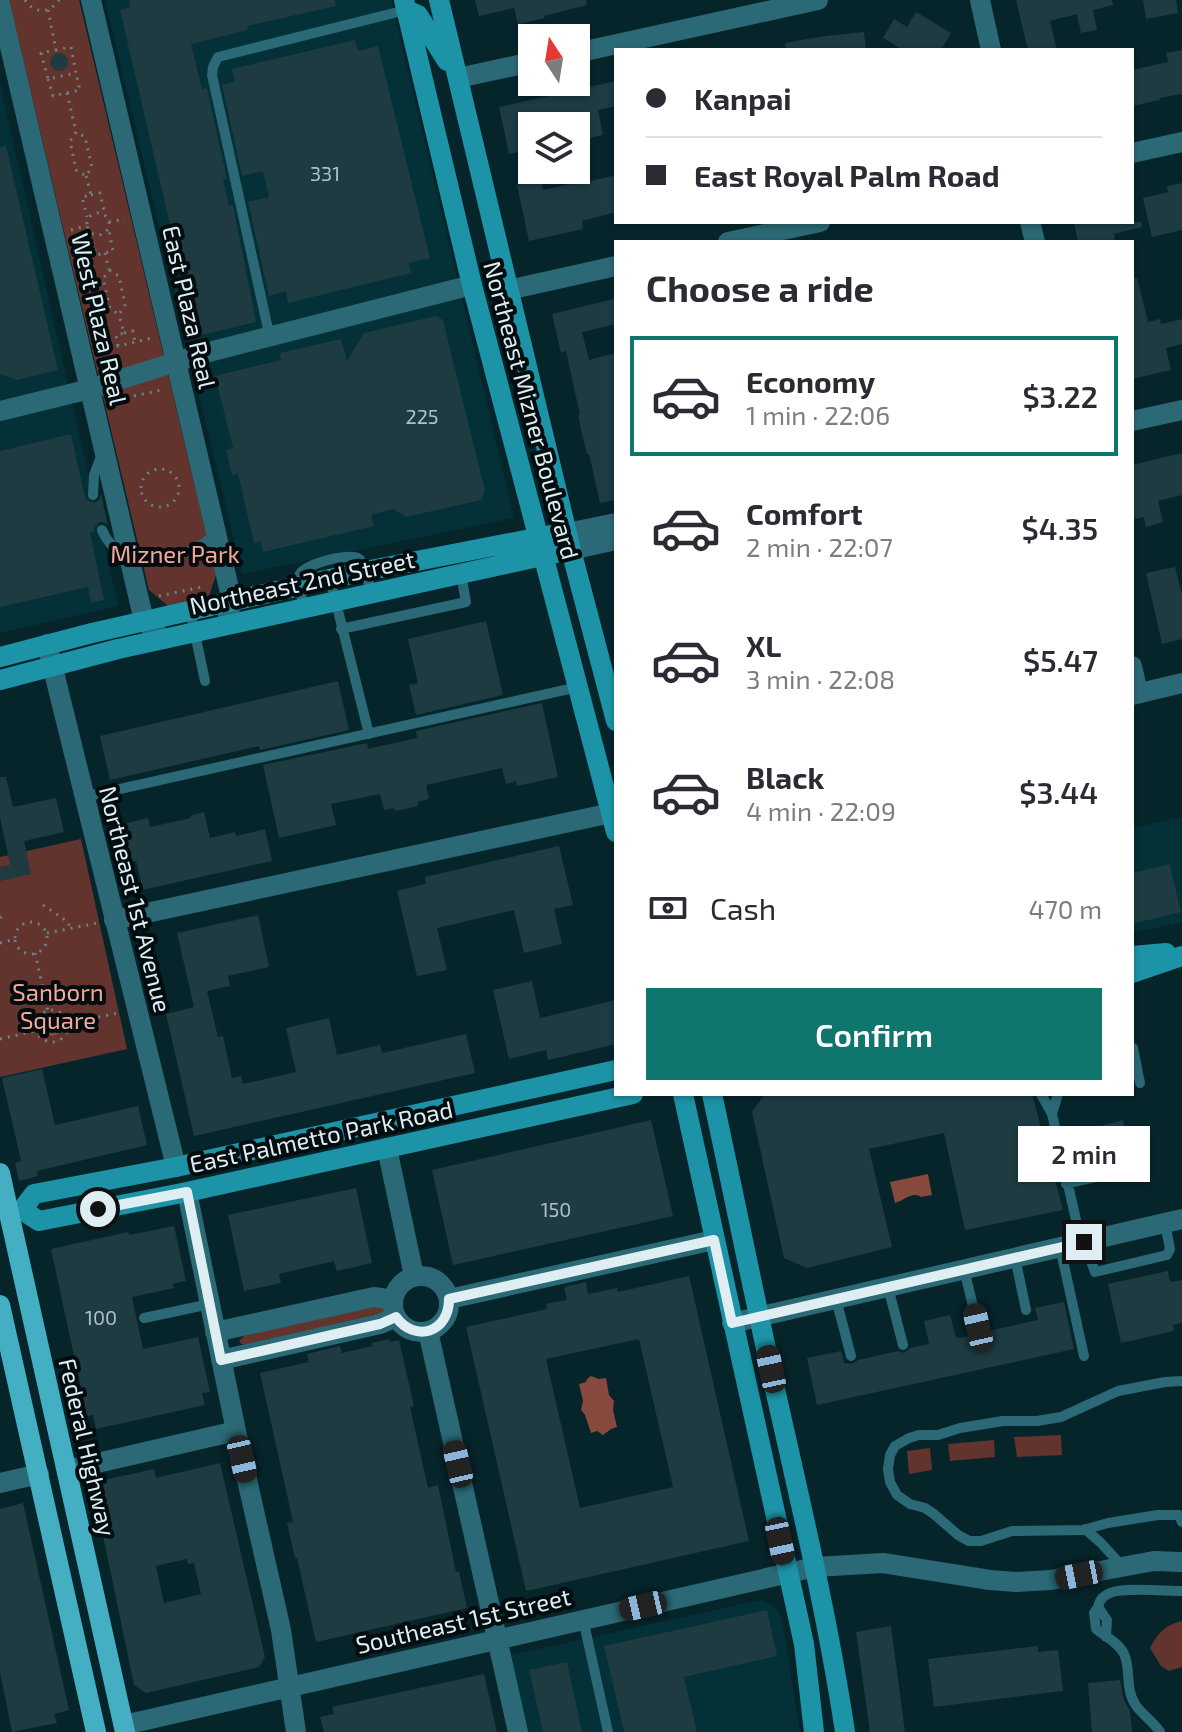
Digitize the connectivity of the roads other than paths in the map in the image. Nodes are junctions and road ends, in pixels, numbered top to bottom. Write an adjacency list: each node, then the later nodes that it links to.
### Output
1 (91, 0): 19 (street, East Plaza Real)
2 (439, 0): 10 (main road, Northeast Mizner Boulevard)
3 (818, 0): 8 (street)
4 (980, 0): 7 (street)
5 (0, 4): 20 (street, West Plaza Real)
6 (405, 5): 10 (main road); 16 (main road, Northeast Mizner Boulevard); 18 (lane)
7 (991, 48)
8 (590, 50)
9 (518, 65): 10 (street)
10 (458, 78): 17 (main road, Northeast Mizner Boulevard)
11 (1182, 142): 12 (street)
12 (1134, 153)
13 (811, 224): 14 (street)
14 (737, 240)
15 (614, 266): 17 (street)
16 (472, 285): 18 (street); 31 (main road, Northeast Mizner Boulevard)
17 (508, 290): 30 (main road, Northeast Mizner Boulevard)
18 (270, 338): 19 (street)
19 (176, 363): 20 (street); 28 (street, East Plaza Real)
20 (90, 389): 22 (street); 24 (street, West Plaza Real)
21 (1182, 410): 23 (street)
22 (0, 411)
23 (1134, 421)
24 (104, 448): 25 (lane); 32 (street, West Plaza Real)
25 (93, 495)
26 (614, 524): 30 (street, Northeast 2nd Street)
27 (102, 530): 32 (lane)
28 (216, 533): 32 (lane); 38 (street, East Plaza Real)
29 (614, 540): 30 (street, Northeast 2nd Street)
30 (569, 542): 31 (main road, Northeast 2nd Street); 55 (main road, Northeast Mizner Boulevard)
31 (541, 546): 33 (main road, Northeast 2nd Street); 34 (main road, Northeast 2nd Street); 53 (main road, Northeast Mizner Boulevard)
32 (129, 556): 42 (street, West Plaza Real)
33 (365, 571): 35 (main road, Northeast 2nd Street); 36 (lane); 37 (lane)
34 (461, 574): 37 (main road, Northeast 2nd Street); 44 (lane)
35 (330, 579): 36 (main road, Northeast 2nd Street); 39 (lane)
36 (300, 585): 38 (main road, Northeast 2nd Street); 40 (lane)
37 (371, 594): 39 (main road, Northeast 2nd Street)
38 (232, 601): 41 (main road, Northeast 2nd Street); 43 (street, East Plaza Real)
39 (335, 602): 40 (main road, Northeast 2nd Street); 44 (lane)
40 (304, 608): 43 (main road, Northeast 2nd Street)
41 (190, 610): 42 (main road, Northeast 2nd Street); 45 (lane)
42 (144, 621): 46 (street); 47 (main road, Northeast 2nd Street)
43 (225, 626): 45 (main road, Northeast 2nd Street)
44 (341, 629): 56 (lane)
45 (195, 632): 46 (main road, Northeast 2nd Street); 51 (lane)
46 (163, 639): 49 (main road, Northeast 2nd Street)
47 (47, 644): 48 (main road, Northeast 2nd Street); 49 (street, Northeast 1st Avenue)
48 (0, 657)
49 (52, 665): 50 (main road, Northeast 2nd Street); 57 (street, Northeast 1st Avenue)
50 (0, 680)
51 (205, 681)
52 (1182, 683): 54 (street)
53 (578, 687): 56 (lane); 58 (main road, Northeast Mizner Boulevard)
54 (1135, 694)
55 (614, 713)
56 (369, 734): 57 (lane)
57 (84, 797): 59 (street, Northeast 1st Avenue)
58 (614, 819): 59 (street)
59 (114, 920): 73 (street, Northeast 1st Avenue)
60 (1182, 953): 61 (main road); 62 (main road)
61 (1134, 956)
62 (1134, 972)
63 (1134, 1053): 65 (lane)
64 (614, 1070): 73 (main road, East Palmetto Park Road)
65 (1140, 1083)
66 (624, 1096): 72 (main road, East Palmetto Park Road)
67 (683, 1096): 80 (main road)
68 (712, 1096): 93 (main road)
69 (1042, 1096): 71 (lane)
70 (1057, 1096): 71 (lane)
71 (1052, 1114): 76 (lane)
72 (387, 1148): 77 (main road, East Palmetto Park Road); 85 (street)
73 (176, 1167): 78 (main road, East Palmetto Park Road)
74 (1130, 1169): 76 (lane)
75 (0, 1173): 78 (main road, Federal Highway)
76 (1066, 1184): 81 (lane)
77 (187, 1192): 78 (main road, East Palmetto Park Road); 89 (street)
78 (11, 1213): 105 (main road, Federal Highway)
79 (1173, 1221): 81 (street); 81 (lane)
80 (714, 1240): 87 (street); 95 (main road)
81 (1082, 1242): 82 (street)
82 (1060, 1247): 83 (street); 101 (lane)
83 (1015, 1257): 84 (street); 92 (lane)
84 (964, 1269): 86 (street); 96 (lane)
85 (414, 1276): 87 (street); 91 (street)
86 (888, 1287): 88 (street); 99 (lane)
87 (449, 1299): 97 (street)
88 (836, 1299): 93 (street); 100 (lane)
89 (210, 1304): 94 (lane); 98 (street)
90 (0, 1305): 106 (main road)
91 (394, 1308): 97 (street); 98 (street); 102 (street)
92 (1026, 1310)
93 (759, 1317): 95 (street); 112 (main road)
94 (144, 1318)
95 (732, 1323): 113 (main road)
96 (978, 1327)
97 (428, 1331): 116 (street)
98 (215, 1332): 102 (street)
99 (903, 1345)
100 (851, 1356)
101 (1084, 1356)
102 (221, 1360): 104 (street)
103 (1182, 1381): 109 (lane)
104 (236, 1431): 105 (street); 118 (street)
105 (67, 1470): 119 (main road, Federal Highway)
106 (39, 1474): 107 (street); 117 (main road)
107 (0, 1483)
108 (1182, 1522): 109 (lane)
109 (1085, 1529): 111 (lane)
110 (1182, 1562): 111 (street, Southeast 1st Street)
111 (1122, 1566): 112 (street, Southeast 1st Street)
112 (815, 1567): 113 (street, Southeast 1st Street); 125 (main road)
113 (787, 1572): 115 (street, Southeast 1st Street); 124 (main road)
114 (1182, 1591): 126 (lane)
115 (583, 1619): 116 (street, Southeast 1st Street); 123 (lane)
116 (497, 1639): 118 (street, Southeast 1st Street); 122 (street)
117 (84, 1680): 119 (main road); 120 (main road)
118 (289, 1688): 119 (street, Southeast 1st Street); 121 (street)
119 (125, 1729)
120 (96, 1732)
121 (296, 1732)
122 (518, 1732)
123 (608, 1732)
124 (814, 1732)
125 (845, 1732)
126 (1160, 1732)

